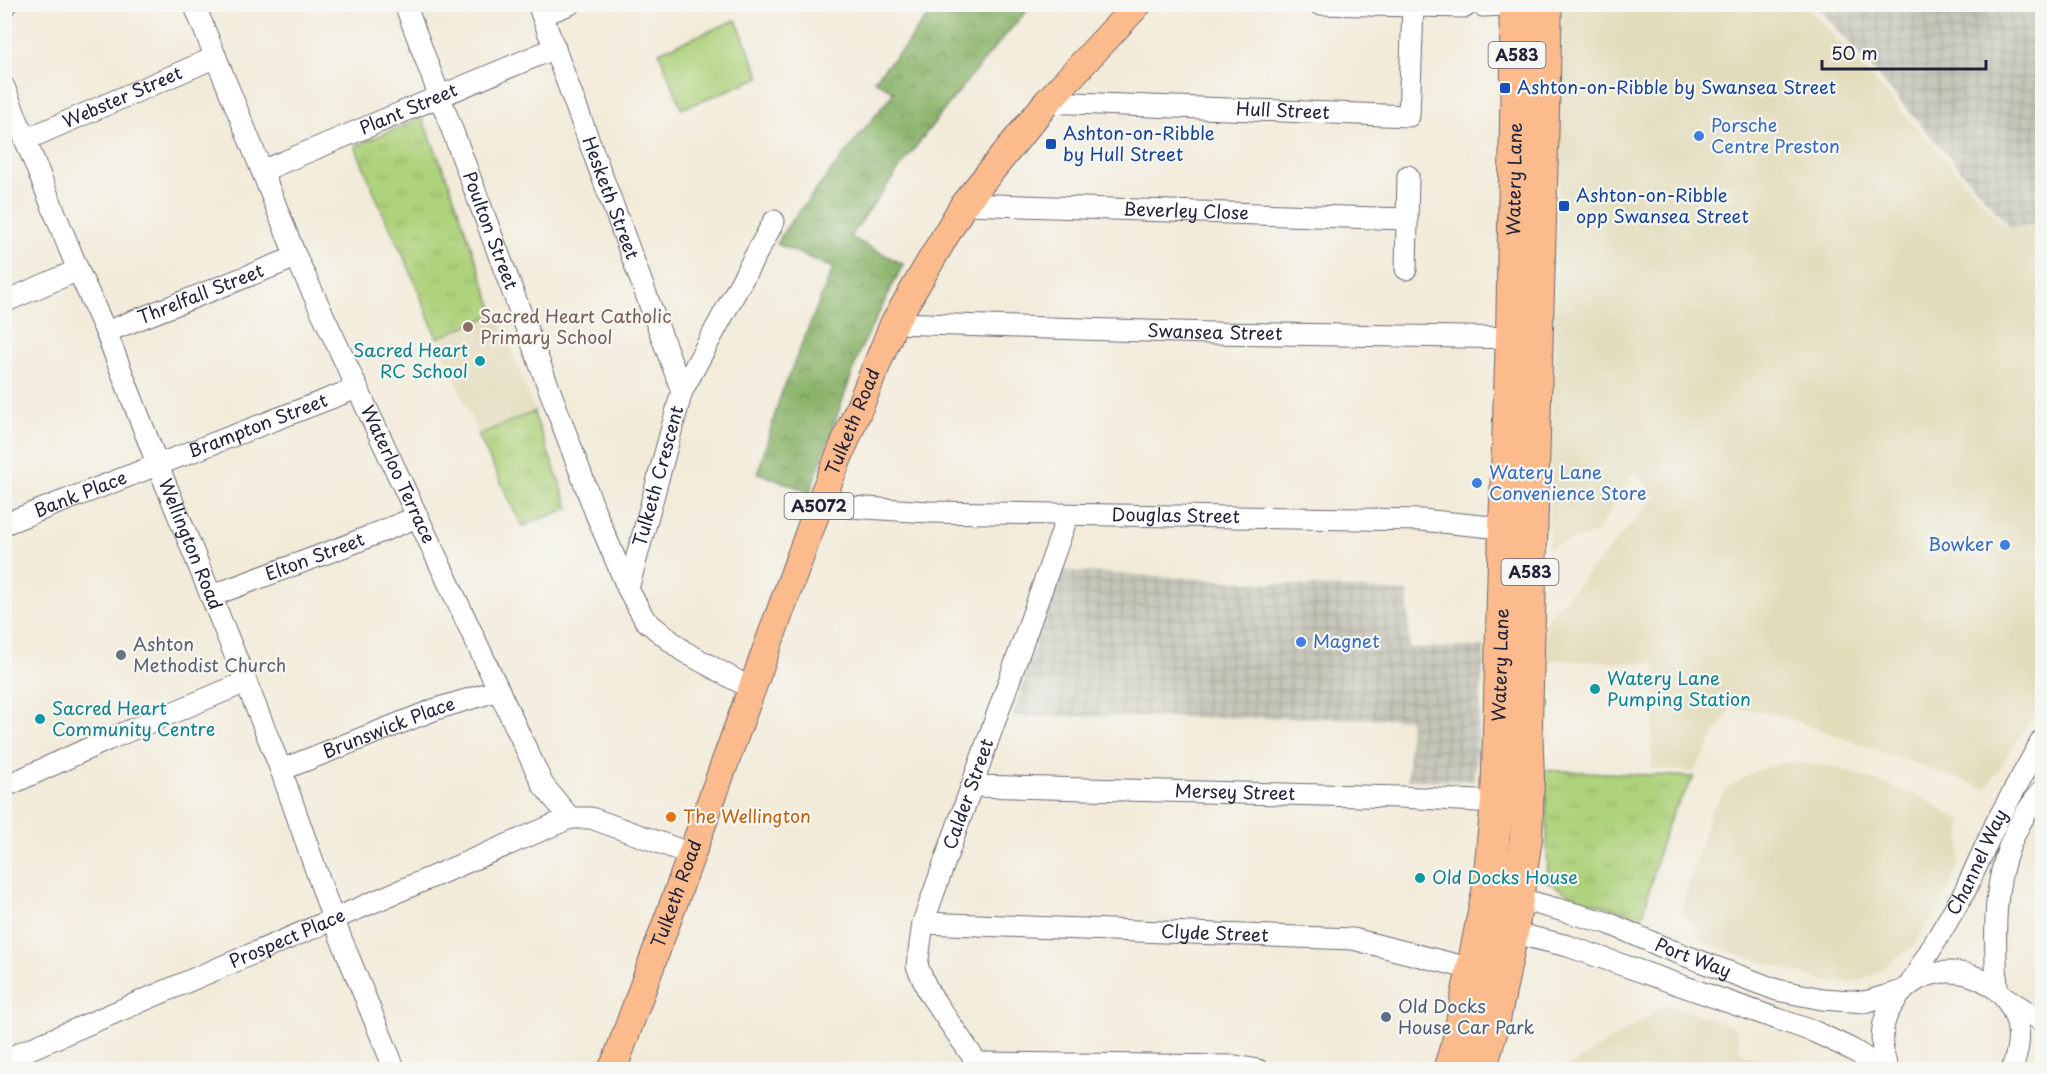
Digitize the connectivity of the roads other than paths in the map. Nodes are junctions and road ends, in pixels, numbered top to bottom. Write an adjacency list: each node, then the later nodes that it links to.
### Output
1 (194, 4): 12 (street, Waterloo Terrace)
2 (405, 4): 14 (street, Poulton Street)
3 (570, 4): 10 (street)
4 (1138, 4): 15 (main road, Tulketh Road / A5072)
5 (1319, 4): 9 (street)
6 (1524, 4): 8 (street)
7 (1546, 4): 28 (highway, Watery Lane / A583)
8 (1515, 5): 9 (street); 28 (highway, Watery Lane / A583)
9 (1413, 7): 15 (street, Hull Street)
10 (540, 10): 11 (street, Hesketh Street)
11 (555, 48): 14 (street, Plant Street); 30 (street, Hesketh Street)
12 (216, 57): 16 (street, Webster Street); 17 (street, Waterloo Terrace)
13 (4, 87): 16 (street, Wellington Road)
14 (440, 96): 17 (street, Plant Street); 37 (street, Poulton Street)
15 (1047, 102): 19 (main road, Tulketh Road / A5072)
16 (27, 140): 24 (street, Wellington Road)
17 (262, 171): 22 (street, Waterloo Terrace)
18 (1408, 176): 20 (street)
19 (964, 204): 20 (street, Beverley Close); 26 (main road, Tulketh Road / A5072)
20 (1406, 219): 23 (street)
21 (774, 221): 30 (street, Tulketh Crescent)
22 (296, 258): 27 (street, Threlfall Street); 29 (street, Waterloo Terrace)
23 (1406, 269)
24 (78, 270): 25 (street); 27 (street, Wellington Road)
25 (4, 302)
26 (894, 323): 28 (street, Swansea Street); 32 (main road, Tulketh Road / A5072)
27 (106, 332): 31 (street, Wellington Road)
28 (1524, 338): 36 (highway, Watery Lane / A583)
29 (357, 388): 31 (street, Brampton Street); 34 (street, Waterloo Terrace)
30 (682, 391): 37 (street, Tulketh Crescent)
31 (157, 464): 35 (street, Bank Place); 38 (street, Wellington Road)
32 (819, 505): 33 (street, Douglas Street); 40 (main road, Tulketh Road / A5072)
33 (1068, 515): 36 (street, Douglas Street); 45 (street, Calder Street)
34 (417, 517): 38 (street, Elton Street); 41 (street, Waterloo Terrace)
35 (4, 524)
36 (1518, 527): 47 (highway, Watery Lane / A583); 51 (highway, Watery Lane / A583)
37 (628, 589): 40 (street)
38 (211, 596): 39 (street, Wellington Road)
39 (246, 682): 43 (street, Wellington Road); 44 (street)
40 (752, 689): 49 (main road, Tulketh Road / A5072)
41 (499, 690): 43 (street, Brunswick Place); 48 (street, Waterloo Terrace)
42 (2043, 740): 58 (street, Channel Way)
43 (281, 770): 52 (street, Wellington Road)
44 (4, 786)
45 (973, 786): 47 (street, Mersey Street); 53 (street, Calder Street)
46 (2043, 791): 59 (street, Channel Way)
47 (1497, 802): 50 (highway, Watery Lane / A583)
48 (570, 818): 49 (street); 52 (street, Prospect Place)
49 (691, 854): 62 (main road, Tulketh Road / A5072)
50 (1488, 892): 51 (street, Port Way); 54 (highway, Watery Lane / A583)
51 (1518, 897): 55 (highway, Watery Lane / A583); 58 (street, Port Way)
52 (333, 919): 61 (street, Prospect Place); 64 (street, Wellington Road)
53 (923, 923): 56 (street, Clyde Street); 63 (street, Calder Street)
54 (1481, 926): 55 (street, Port Way); 56 (highway, Watery Lane / A583)
55 (1512, 932): 57 (highway, Watery Lane / A583); 68 (street, Port Way)
56 (1473, 970): 57 (street, Clyde Street); 66 (highway, Watery Lane / A583)
57 (1503, 976): 67 (highway, Watery Lane / A583)
58 (1907, 987): 59 (street, Port Way); 68 (street, Channel Way)
59 (2000, 993): 60 (street); 69 (street)
60 (2043, 1022)
61 (4, 1060)
62 (620, 1066)
63 (979, 1066): 65 (street)
64 (394, 1070)
65 (1258, 1070)
66 (1449, 1070)
67 (1480, 1070)
68 (1887, 1070)
69 (2012, 1070)

